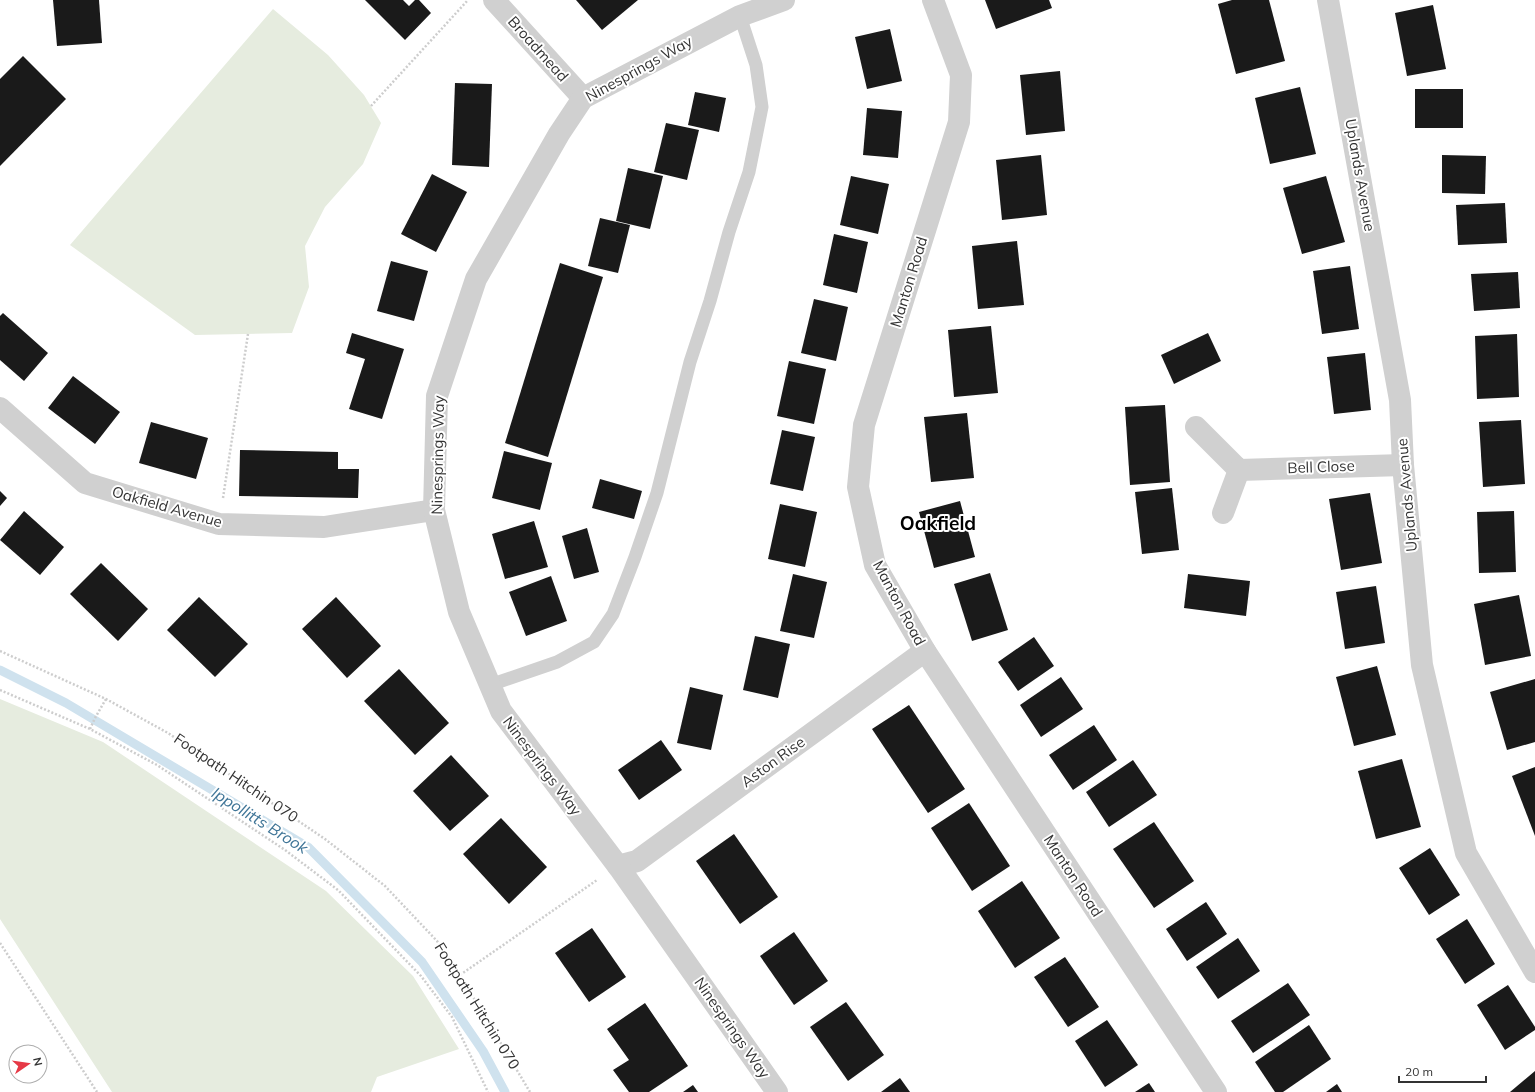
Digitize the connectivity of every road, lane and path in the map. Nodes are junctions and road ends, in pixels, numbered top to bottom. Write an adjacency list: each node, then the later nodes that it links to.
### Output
1 (469, 0): 8 (path)
2 (494, 0): 7 (street, Broadmead)
3 (784, 0): 6 (street, Ninesprings Way)
4 (933, 0): 18 (street, Manton Road)
5 (1328, 0): 12 (street, Uplands Avenue)
6 (740, 16): 7 (street, Ninesprings Way); 19 (lane)
7 (583, 98): 14 (street, Ninesprings Way)
8 (371, 106)
9 (248, 334): 16 (path)
10 (0, 408): 16 (street, Oakfield Avenue)
11 (1196, 427): 13 (street)
12 (1403, 465): 13 (street, Bell Close); 25 (street, Uplands Avenue)
13 (1239, 470): 15 (street)
14 (434, 510): 16 (street, Oakfield Avenue); 19 (street, Ninesprings Way)
15 (1223, 513)
16 (219, 524)
17 (0, 651): 21 (path, Footpath Hitchin 070)
18 (925, 652): 23 (street, Aston Rise); 31 (street, Manton Road)
19 (490, 685): 23 (street, Ninesprings Way)
20 (0, 690): 22 (path)
21 (106, 699): 22 (path); 26 (path, Footpath Hitchin 070)
22 (90, 729): 28 (path)
23 (618, 866): 26 (path); 30 (street, Ninesprings Way)
24 (0, 943): 27 (path)
25 (1535, 972)
26 (460, 975): 29 (path, Footpath Hitchin 070)
27 (97, 1092)
28 (488, 1092)
29 (530, 1092)
30 (776, 1092)
31 (1216, 1092)

